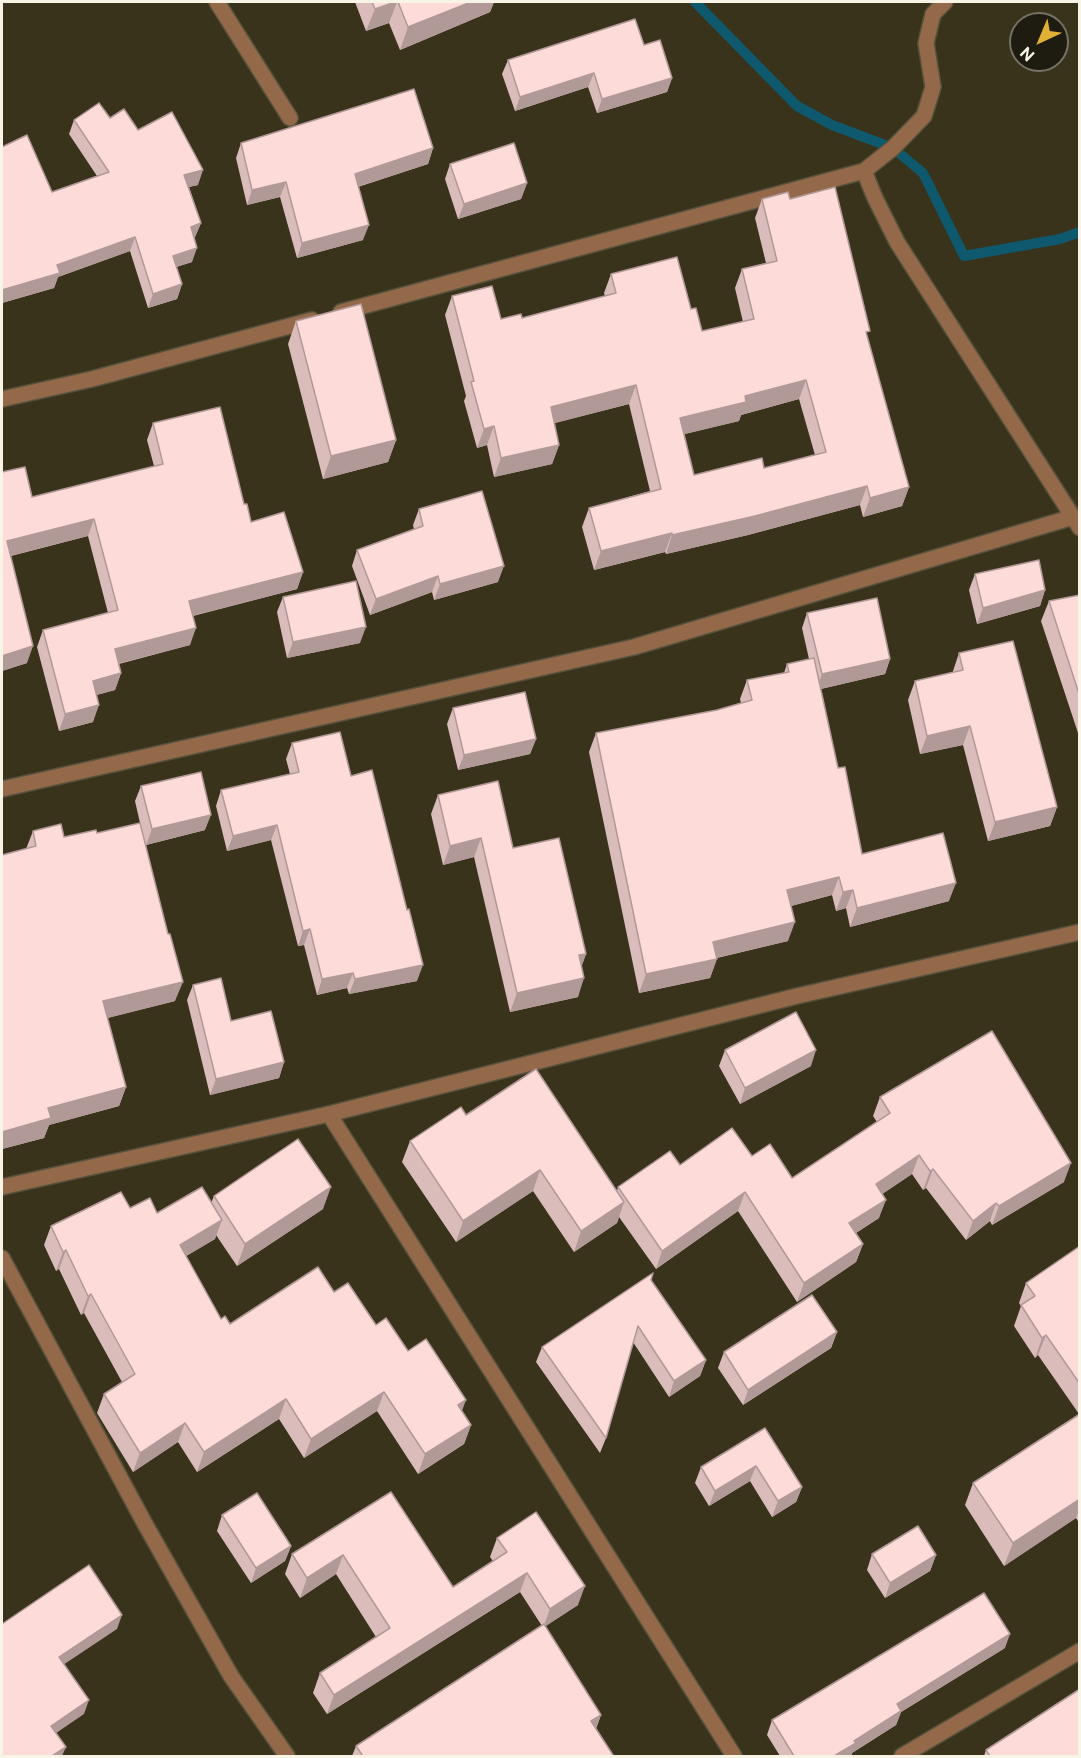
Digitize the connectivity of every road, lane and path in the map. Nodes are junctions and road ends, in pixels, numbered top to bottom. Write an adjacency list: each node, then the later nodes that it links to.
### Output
1 (217, 2): 3 (street)
2 (945, 2): 4 (street)
3 (290, 118)
4 (864, 171): 5 (street); 6 (street)
5 (2, 399)
6 (1076, 523): 7 (street)
7 (2, 789)
8 (1080, 932): 9 (street)
9 (330, 1114): 10 (street); 14 (street)
10 (2, 1187)
11 (2, 1258): 13 (street)
12 (1080, 1651): 15 (street)
13 (286, 1756)
14 (734, 1756)
15 (902, 1756)

